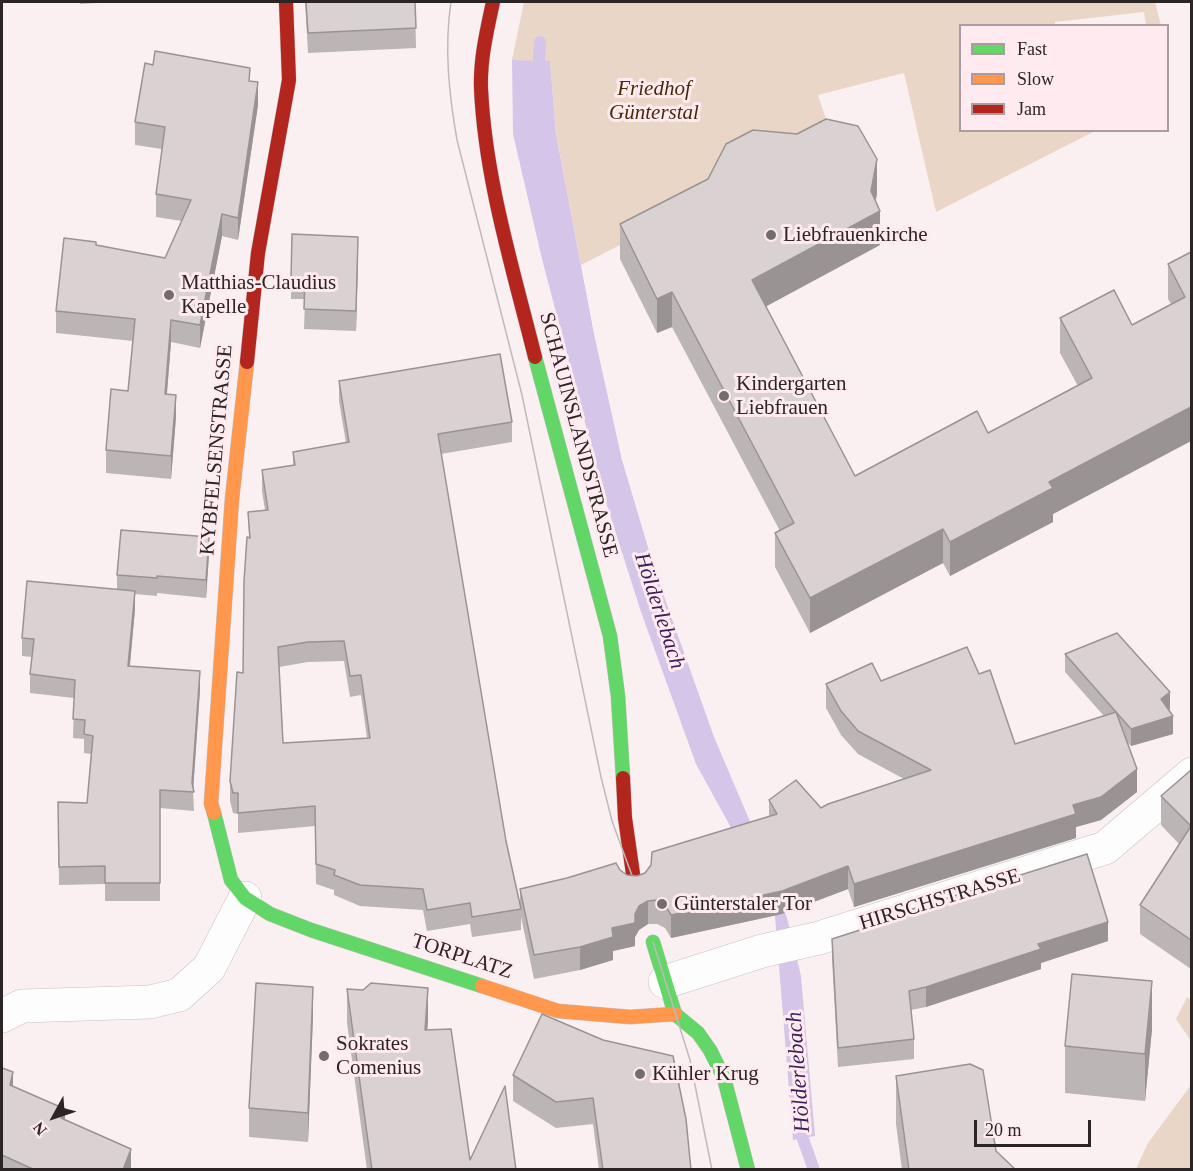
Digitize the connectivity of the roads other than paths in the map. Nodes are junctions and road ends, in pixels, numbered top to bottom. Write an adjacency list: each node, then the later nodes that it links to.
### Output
1 (286, 2): 5 (street, KYBFELSENSTRASSE)
2 (493, 2): 4 (street, SCHAUINSLANDSTRASSE)
3 (1191, 774): 7 (street, HIRSCHSTRASSE)
4 (634, 881)
5 (245, 898): 8 (street, TORPLATZ); 9 (street)
6 (653, 942): 7 (street)
7 (665, 982): 8 (street)
8 (675, 1014): 10 (street)
9 (2, 1016)
10 (748, 1170)

